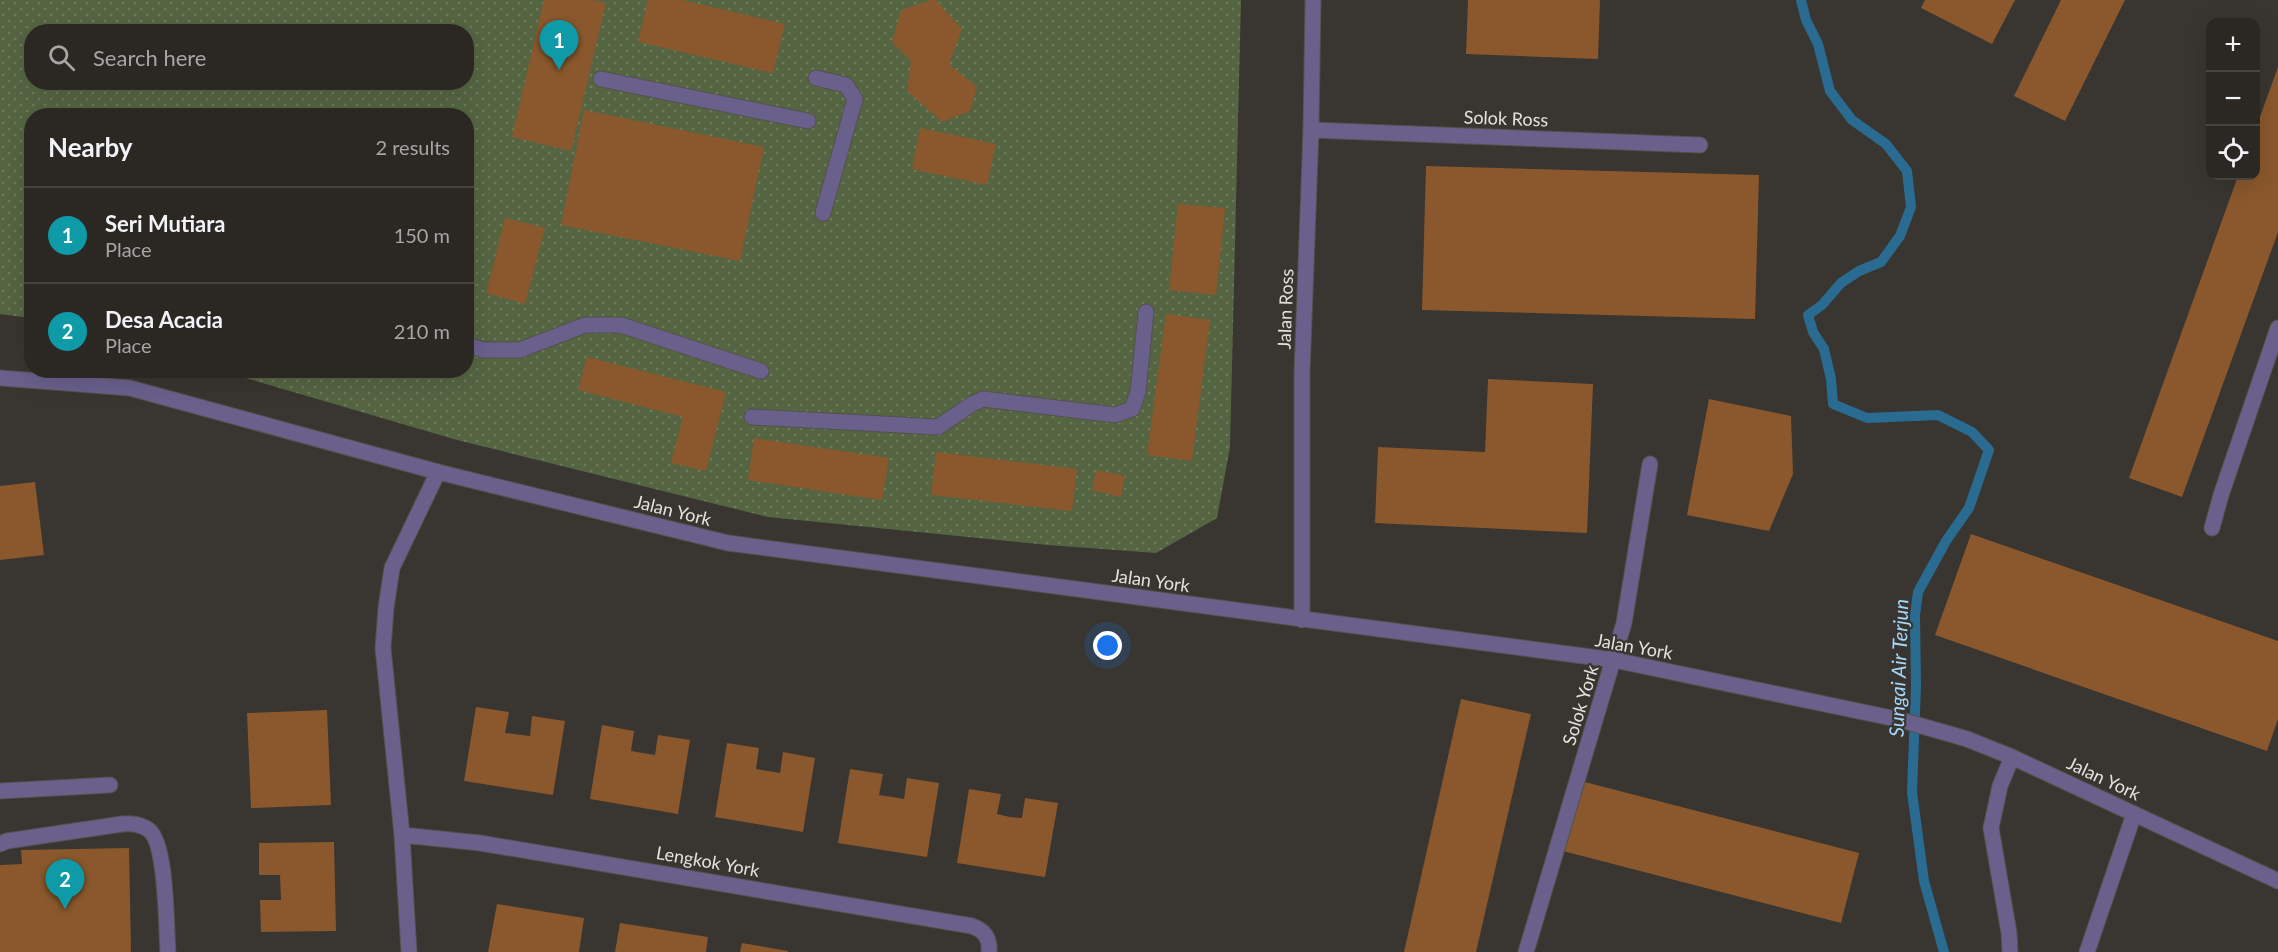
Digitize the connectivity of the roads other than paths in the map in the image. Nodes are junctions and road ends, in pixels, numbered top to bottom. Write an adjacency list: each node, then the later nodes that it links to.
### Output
1 (1313, 0): 5 (street, Jalan Ross)
2 (816, 78): 7 (street)
3 (601, 79): 4 (street)
4 (808, 121)
5 (1311, 130): 6 (street, Solok Ross); 17 (street, Jalan Ross)
6 (1700, 146)
7 (823, 213)
8 (1146, 312): 13 (street)
9 (2278, 328): 16 (street)
10 (474, 347): 11 (street)
11 (761, 371)
12 (0, 378): 15 (street, Jalan York)
13 (752, 417)
14 (1650, 464): 18 (street, Solok York)
15 (438, 472): 17 (street, Jalan York); 23 (street)
16 (2212, 528)
17 (1302, 620): 18 (street, Jalan York)
18 (1614, 660): 19 (street, Jalan York); 29 (street, Solok York)
19 (2012, 757): 22 (street, Jalan York); 30 (street)
20 (110, 785): 21 (street)
21 (0, 791)
22 (2134, 814): 25 (street, Jalan York); 31 (street)
23 (402, 835): 27 (street); 28 (street, Lengkok York)
24 (0, 844): 26 (street)
25 (2278, 881)
26 (168, 952)
27 (409, 952)
28 (989, 952)
29 (1526, 952)
30 (2010, 952)
31 (2087, 952)

